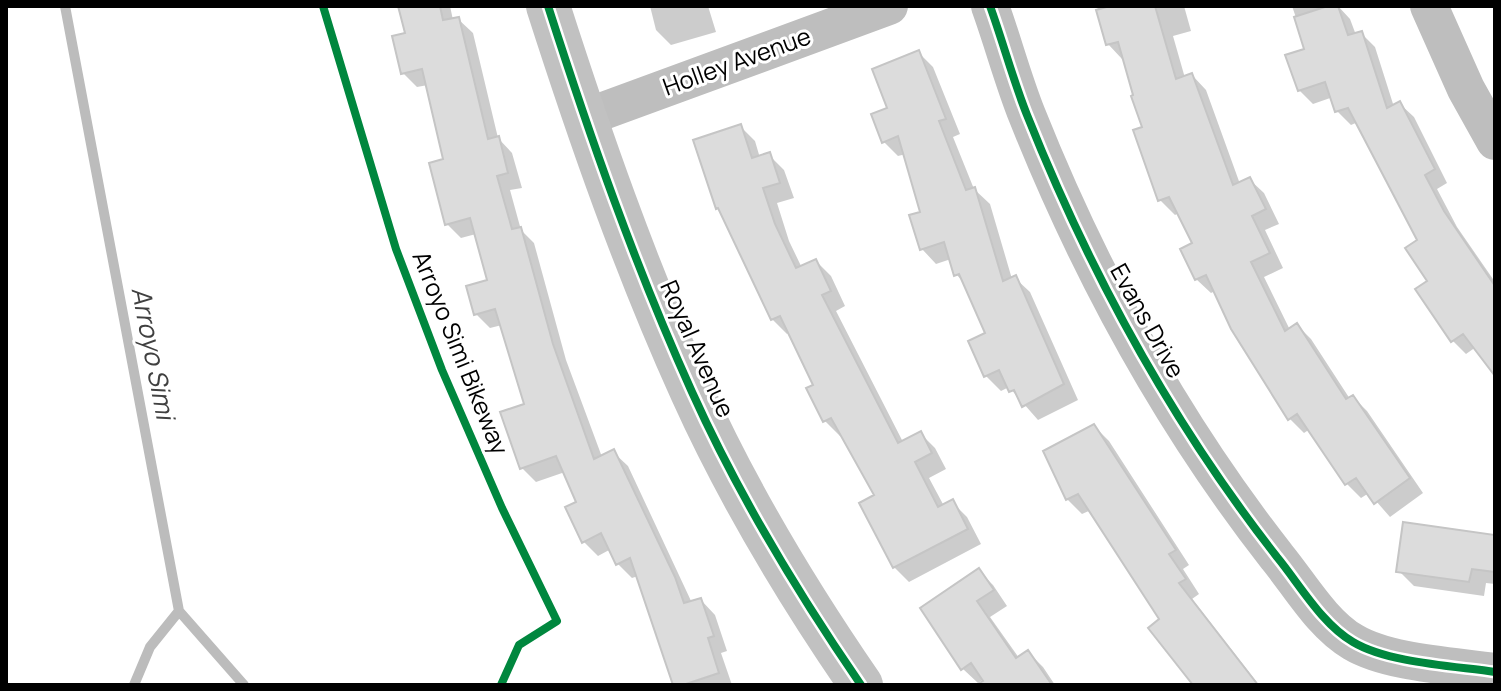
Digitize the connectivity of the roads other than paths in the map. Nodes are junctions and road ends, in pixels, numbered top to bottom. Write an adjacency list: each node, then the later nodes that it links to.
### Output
1 (548, 6): 5 (main road, Royal Avenue)
2 (889, 6): 5 (street, Holley Avenue)
3 (990, 6): 7 (street, Evans Drive)
4 (1429, 6): 6 (street)
5 (584, 118): 8 (main road, Royal Avenue)
6 (1495, 141)
7 (1495, 672)
8 (861, 685)

